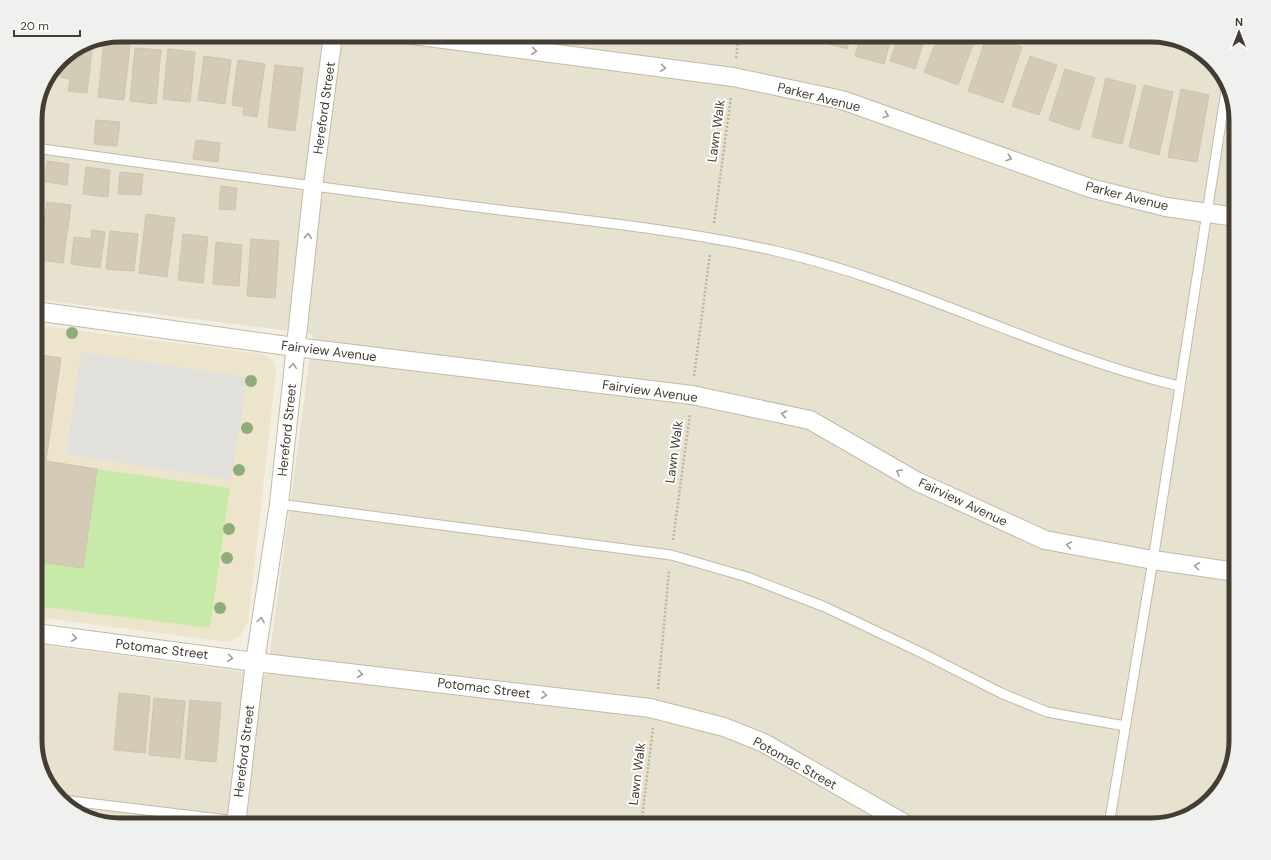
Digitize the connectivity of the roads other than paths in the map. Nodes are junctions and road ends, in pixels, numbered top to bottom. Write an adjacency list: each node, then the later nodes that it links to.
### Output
1 (332, 42): 5 (street, Hereford Street)
2 (466, 42): 6 (street, Parker Avenue, one-way to 6)
3 (1225, 97): 6 (lane)
4 (42, 149): 5 (lane)
5 (313, 187): 9 (street, Hereford Street, one-way to 5); 10 (lane)
6 (1207, 212): 7 (street, Parker Avenue); 10 (lane)
7 (1229, 216)
8 (42, 312): 9 (street, Fairview Avenue)
9 (295, 347): 11 (street, Hereford Street, one-way to 9); 12 (street, Fairview Avenue, one-way to 9)
10 (1179, 386): 12 (lane)
11 (279, 504): 15 (street, Hereford Street, one-way to 11); 16 (lane)
12 (1153, 560): 13 (street, Fairview Avenue, one-way to 12); 16 (lane)
13 (1229, 571)
14 (42, 634): 15 (street, Potomac Street, one-way to 15)
15 (255, 662): 19 (street, Hereford Street); 20 (street, Potomac Street, one-way to 20)
16 (1125, 726): 21 (lane)
17 (71, 801): 18 (lane)
18 (198, 818)
19 (237, 818)
20 (895, 818)
21 (1110, 818)

